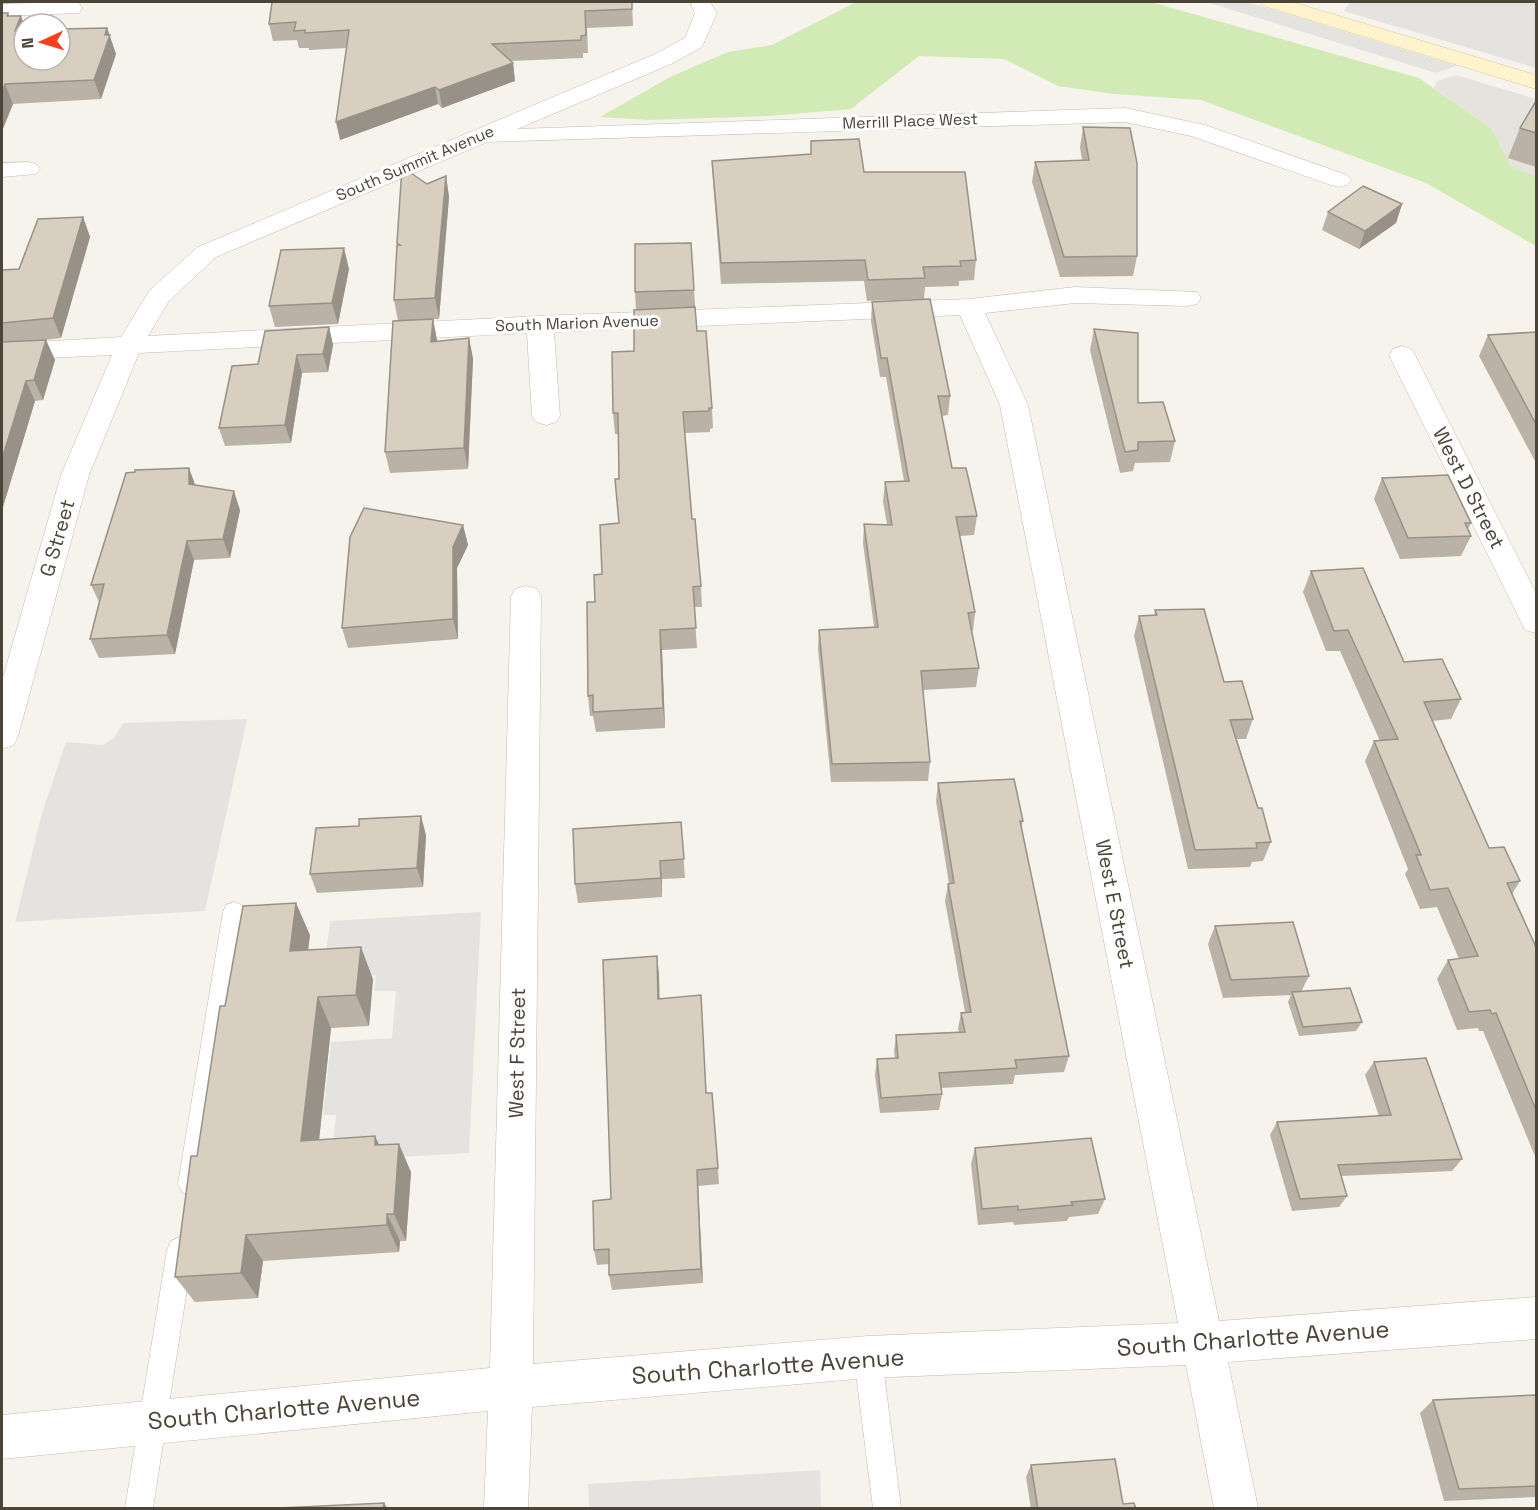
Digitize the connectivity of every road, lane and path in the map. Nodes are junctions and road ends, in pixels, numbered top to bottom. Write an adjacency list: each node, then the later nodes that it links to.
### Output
1 (699, 2): 6 (street, South Summit Avenue)
2 (1271, 2): 5 (main road)
3 (71, 8): 4 (street)
4 (2, 10)
5 (1536, 82)
6 (472, 138): 9 (street, Merrill Place West); 13 (street, South Summit Avenue)
7 (28, 169): 8 (street)
8 (2, 170)
9 (1339, 180)
10 (1188, 298): 11 (street, South Marion Avenue)
11 (969, 307): 12 (street, South Marion Avenue); 22 (street, West E Street)
12 (540, 324): 13 (street, South Marion Avenue); 16 (street)
13 (129, 346): 14 (street, South Marion Avenue); 19 (street, G Street)
14 (2, 352)
15 (1402, 355): 18 (street, West D Street)
16 (546, 416)
17 (526, 597): 24 (street, West F Street)
18 (1536, 622)
19 (2, 736)
20 (234, 912): 25 (lane)
21 (1536, 1318): 22 (street, South Charlotte Avenue)
22 (1203, 1343): 23 (street, South Charlotte Avenue); 30 (street, West E Street)
23 (868, 1357): 24 (street, South Charlotte Avenue); 29 (lane)
24 (511, 1387): 25 (street, South Charlotte Avenue); 28 (street, West F Street)
25 (153, 1421): 26 (street, South Charlotte Avenue); 27 (lane)
26 (2, 1437)
27 (139, 1509)
28 (506, 1509)
29 (887, 1509)
30 (1236, 1509)

